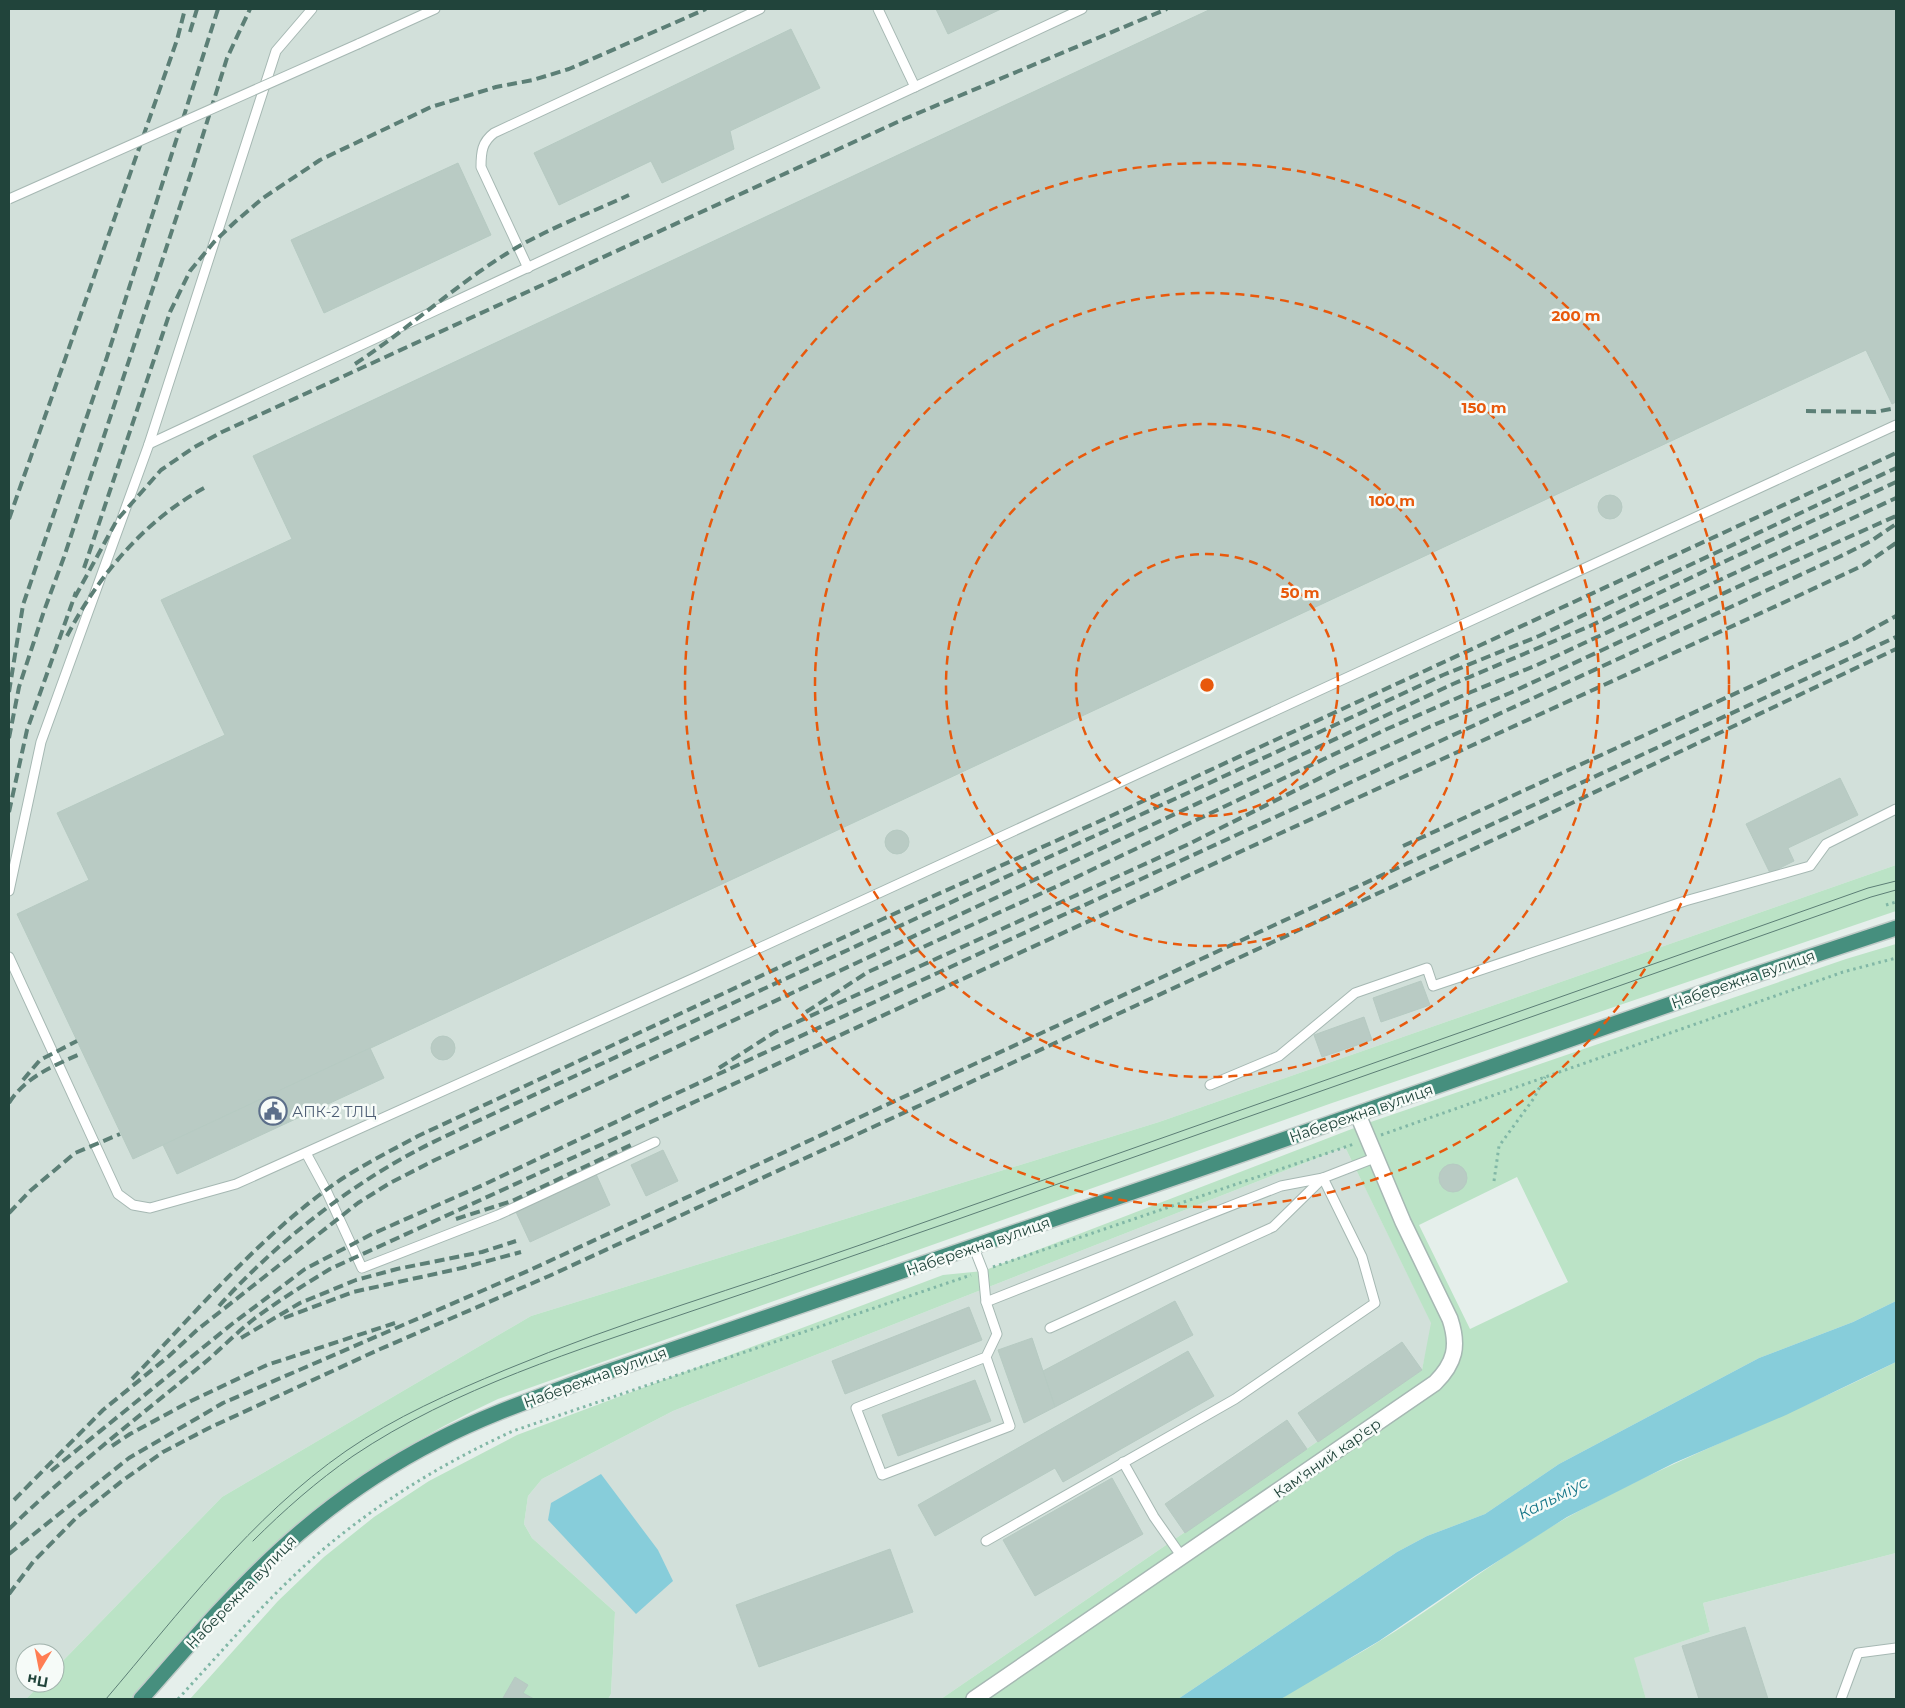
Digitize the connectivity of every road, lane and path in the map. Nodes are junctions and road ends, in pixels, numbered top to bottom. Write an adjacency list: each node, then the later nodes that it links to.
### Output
1 (312, 9): 10 (lane)
2 (435, 9): 7 (lane, bridge)
3 (760, 9): 8 (lane)
4 (878, 9): 6 (lane)
5 (1082, 9): 6 (lane)
6 (915, 86): 8 (lane)
7 (9, 199)
8 (528, 268): 10 (lane)
9 (1896, 425): 23 (lane)
10 (149, 444): 12 (lane)
11 (1896, 809): 19 (lane)
12 (9, 891)
13 (1896, 902): 14 (path)
14 (1886, 905)
15 (1896, 928): 20 (highway, Набережна вулиця)
16 (9, 957): 23 (lane)
17 (1896, 958): 18 (path)
18 (1545, 1077): 21 (path); 26 (path)
19 (1210, 1085)
20 (1358, 1115): 21 (street, Кам'яний кар'єр); 27 (highway, Набережна вулиця)
21 (1369, 1139): 24 (street, Кам'яний кар'єр); 28 (path)
22 (655, 1142): 23 (lane)
23 (306, 1153)
24 (1377, 1157): 25 (lane); 34 (street, Кам'яний кар'єр)
25 (1323, 1178): 29 (lane); 30 (lane); 32 (lane)
26 (1494, 1181)
27 (974, 1248): 28 (lane); 36 (highway, Набережна вулиця)
28 (983, 1271): 29 (lane); 37 (path)
29 (986, 1302): 31 (lane)
30 (1050, 1328)
31 (986, 1358): 31 (lane)
32 (1123, 1462): 33 (lane); 34 (lane)
33 (986, 1541)
34 (1182, 1557): 38 (street, Кам'яний кар'єр)
35 (1896, 1648): 39 (lane)
36 (141, 1699)
37 (178, 1699)
38 (974, 1699)
39 (1842, 1699)

